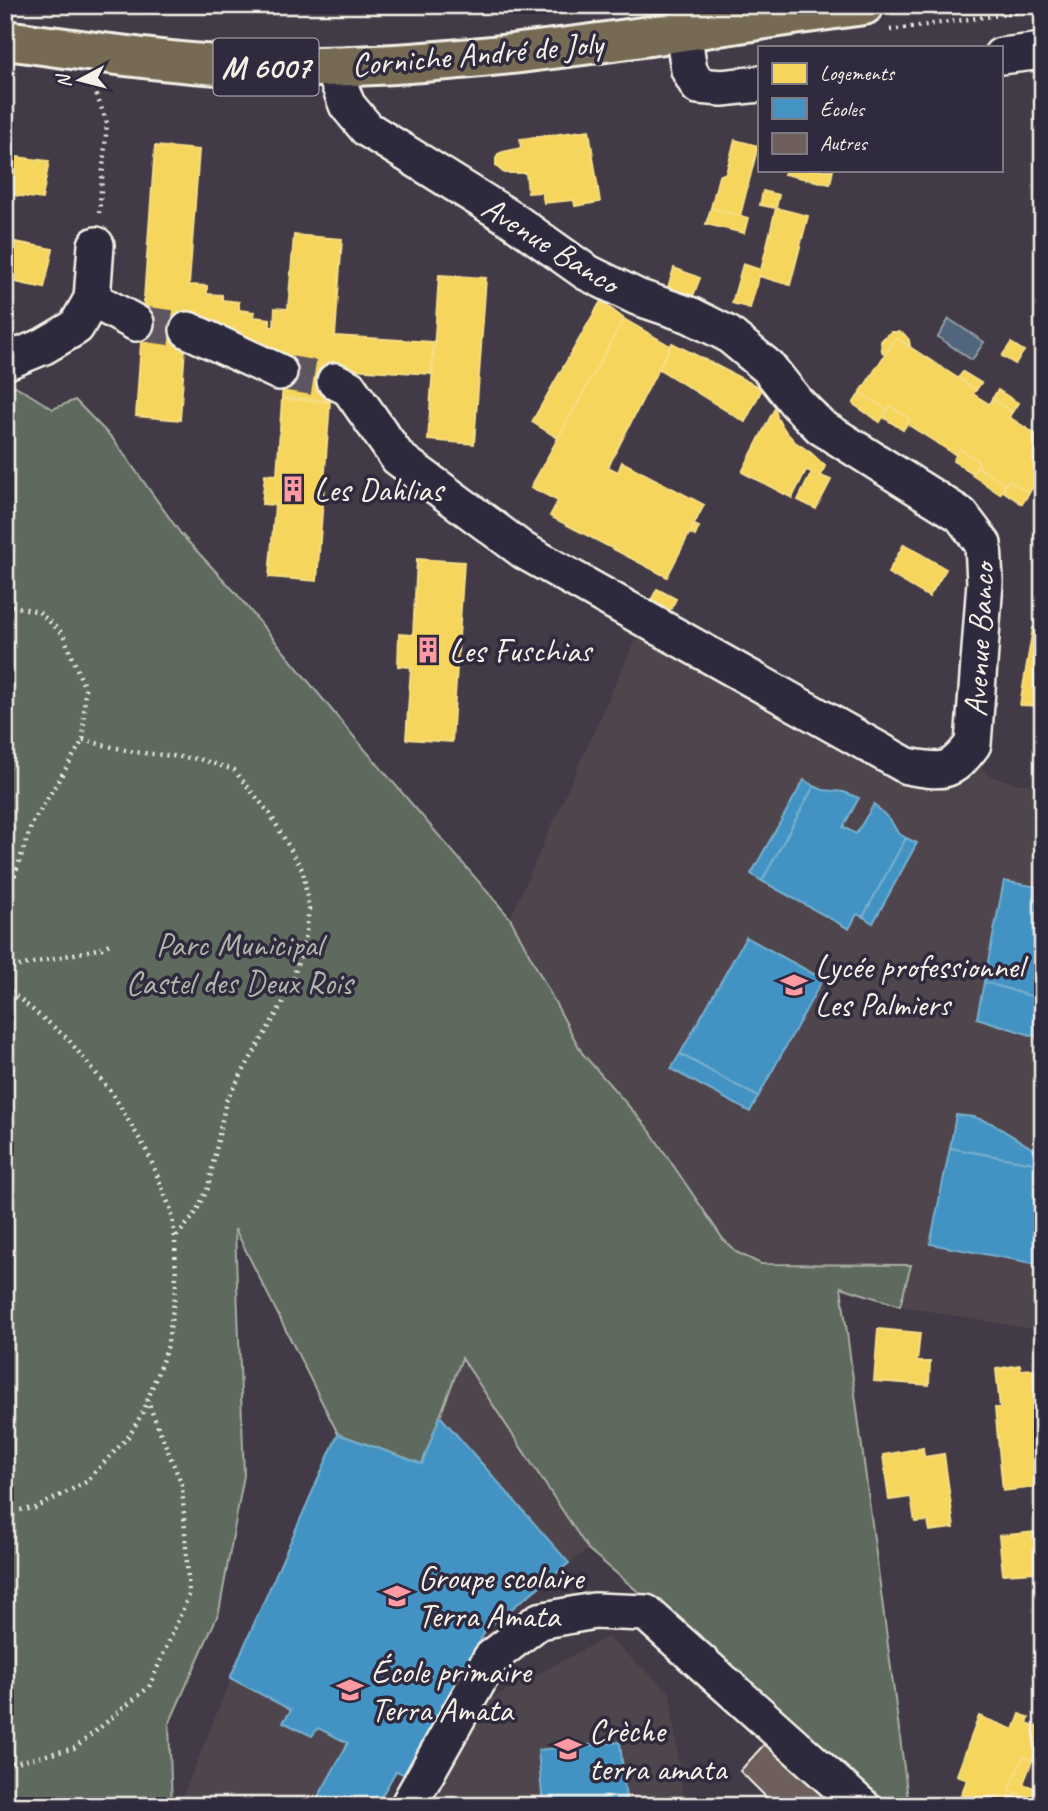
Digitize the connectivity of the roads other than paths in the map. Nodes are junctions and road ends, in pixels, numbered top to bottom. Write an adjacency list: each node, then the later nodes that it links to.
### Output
1 (872, 18): 2 (main road, Corniche André de Joly / M 6007)
2 (683, 31): 6 (main road, Corniche André de Joly / M 6007); 7 (street)
3 (5, 40): 6 (main road, Corniche André de Joly / M 6007)
4 (1043, 51): 5 (street)
5 (1002, 56)
6 (332, 65): 14 (street, Avenue Banco)
7 (758, 84)
8 (96, 245): 9 (street)
9 (92, 299): 10 (street); 12 (street)
10 (136, 323)
11 (188, 330): 13 (street)
12 (5, 362)
13 (279, 372)
14 (335, 381)
15 (408, 1806): 16 (street)
16 (862, 1806)

